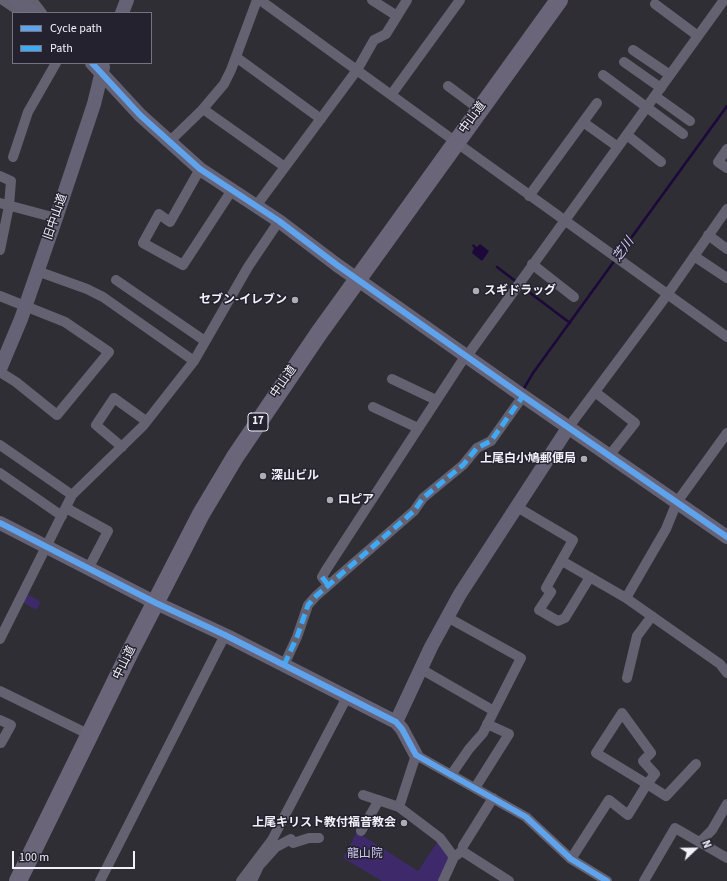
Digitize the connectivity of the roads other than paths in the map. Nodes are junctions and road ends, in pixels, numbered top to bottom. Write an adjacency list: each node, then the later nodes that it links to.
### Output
1 (3, 0): 14 (street)
2 (15, 0): 15 (street)
3 (32, 0): 16 (street)
4 (127, 0): 17 (street)
5 (257, 0): 21 (street)
6 (260, 0): 25 (street)
7 (372, 0): 18 (street)
8 (407, 0): 18 (street)
9 (460, 0): 30 (street)
10 (559, 0): 34 (highway, 中山道 / 17)
11 (569, 0): 41 (highway, 中山道 / 17)
12 (724, 0): 19 (street)
13 (655, 4): 19 (street)
14 (21, 12)
15 (33, 12)
16 (41, 12)
17 (122, 12)
18 (397, 16): 25 (street)
19 (698, 36): 27 (street)
20 (633, 50): 27 (street)
21 (236, 57): 33 (street); 35 (street)
22 (624, 62): 29 (street)
23 (55, 64): 44 (street)
24 (99, 66): 40 (street); 55 (street, 旧中山道)
25 (357, 70): 30 (street); 35 (street)
26 (603, 75): 32 (street)
27 (670, 75): 29 (street)
28 (448, 86): 34 (street)
29 (658, 92): 32 (street); 36 (street)
30 (391, 95): 41 (street)
31 (597, 103): 37 (street)
32 (647, 108): 38 (street); 39 (street)
33 (203, 109): 40 (street); 46 (street)
34 (480, 109): 41 (highway, 中山道 / 17)
35 (321, 119): 46 (street)
36 (690, 121)
37 (583, 122): 42 (street); 51 (street)
38 (683, 134)
39 (627, 135): 42 (street); 45 (street)
40 (169, 142): 48 (street)
41 (460, 145): 51 (street); 66 (highway, 中山道 / 17)
42 (618, 147): 57 (street)
43 (727, 149): 47 (street)
44 (13, 157)
45 (661, 162)
46 (285, 167): 53 (street)
47 (727, 168)
48 (200, 169): 50 (street); 50 (street)
49 (0, 176): 52 (street)
50 (232, 190): 53 (street)
51 (529, 196): 57 (street)
52 (4, 204): 55 (street); 60 (street)
53 (256, 206): 56 (street)
54 (727, 209): 58 (street)
55 (56, 218): 63 (street, 旧中山道)
56 (279, 221): 66 (street); 72 (street)
57 (563, 221): 62 (street); 67 (street)
58 (708, 235): 59 (street); 61 (street)
59 (727, 249)
60 (0, 250)
61 (694, 256): 64 (street); 67 (street)
62 (532, 264): 69 (street); 73 (street)
63 (37, 271): 70 (street, 旧中山道); 74 (street)
64 (727, 278)
65 (116, 280): 72 (street)
66 (363, 282): 73 (street); 101 (highway, 中山道 / 17)
67 (667, 295): 71 (street); 77 (street)
68 (0, 296): 70 (street)
69 (574, 297)
70 (25, 307): 75 (street, 旧中山道); 75 (street)
71 (727, 337)
72 (205, 341): 74 (street)
73 (466, 355): 78 (street); 79 (street)
74 (194, 361): 81 (street)
75 (0, 369)
76 (392, 380): 79 (street)
77 (595, 392): 83 (street); 87 (street)
78 (523, 396): 83 (street); 99 (street)
79 (436, 400): 82 (street)
80 (373, 407): 82 (street)
81 (146, 421): 86 (street); 86 (street)
82 (418, 428): 99 (street)
83 (568, 428): 87 (street); 91 (street)
84 (727, 433): 90 (street)
85 (0, 445): 89 (street)
86 (122, 448): 89 (street)
87 (609, 456): 90 (street)
88 (0, 473): 92 (street)
89 (72, 495): 92 (street)
90 (677, 502): 94 (street); 100 (street)
91 (517, 507): 96 (street); 103 (street)
92 (64, 512): 95 (street); 97 (street)
93 (0, 523): 95 (street)
94 (727, 537)
95 (46, 548): 97 (street); 105 (street)
96 (562, 561): 98 (street); 98 (street)
97 (88, 569): 101 (street)
98 (590, 577): 100 (street)
99 (325, 581): 106 (street)
100 (626, 598): 102 (street)
101 (160, 605): 104 (street); 116 (highway, 中山道 / 17); 136 (highway, 中山道 / 17)
102 (652, 616): 108 (street); 109 (street)
103 (448, 617): 107 (street); 112 (street)
104 (225, 635): 106 (street); 137 (street)
105 (0, 639)
106 (284, 665): 111 (street)
107 (421, 669): 112 (street); 114 (street)
108 (727, 673)
109 (627, 678)
110 (0, 691): 116 (street)
111 (347, 697): 114 (street); 138 (street)
112 (494, 711): 115 (street)
113 (0, 720): 117 (street)
114 (396, 722): 118 (street)
115 (487, 724): 120 (street); 122 (street)
116 (90, 735): 135 (highway, 中山道 / 17)
117 (0, 743)
118 (416, 755): 120 (street); 127 (street)
119 (696, 764): 121 (street)
120 (451, 775): 122 (street)
121 (647, 784): 121 (street); 133 (street)
122 (475, 788): 124 (street)
123 (363, 795): 125 (street)
124 (493, 798): 131 (street); 133 (street)
125 (379, 800): 127 (street); 128 (street)
126 (727, 804): 130 (street)
127 (399, 807): 131 (street)
128 (361, 832)
129 (319, 838): 139 (street)
130 (700, 842): 132 (street); 143 (street)
131 (458, 854): 134 (street); 140 (street)
132 (727, 858)
133 (571, 859): 142 (street)
134 (497, 878): 141 (street)
135 (18, 881)
136 (28, 881)
137 (100, 881)
138 (241, 881)
139 (252, 881)
140 (444, 881)
141 (509, 881)
142 (607, 881)
143 (644, 881)

